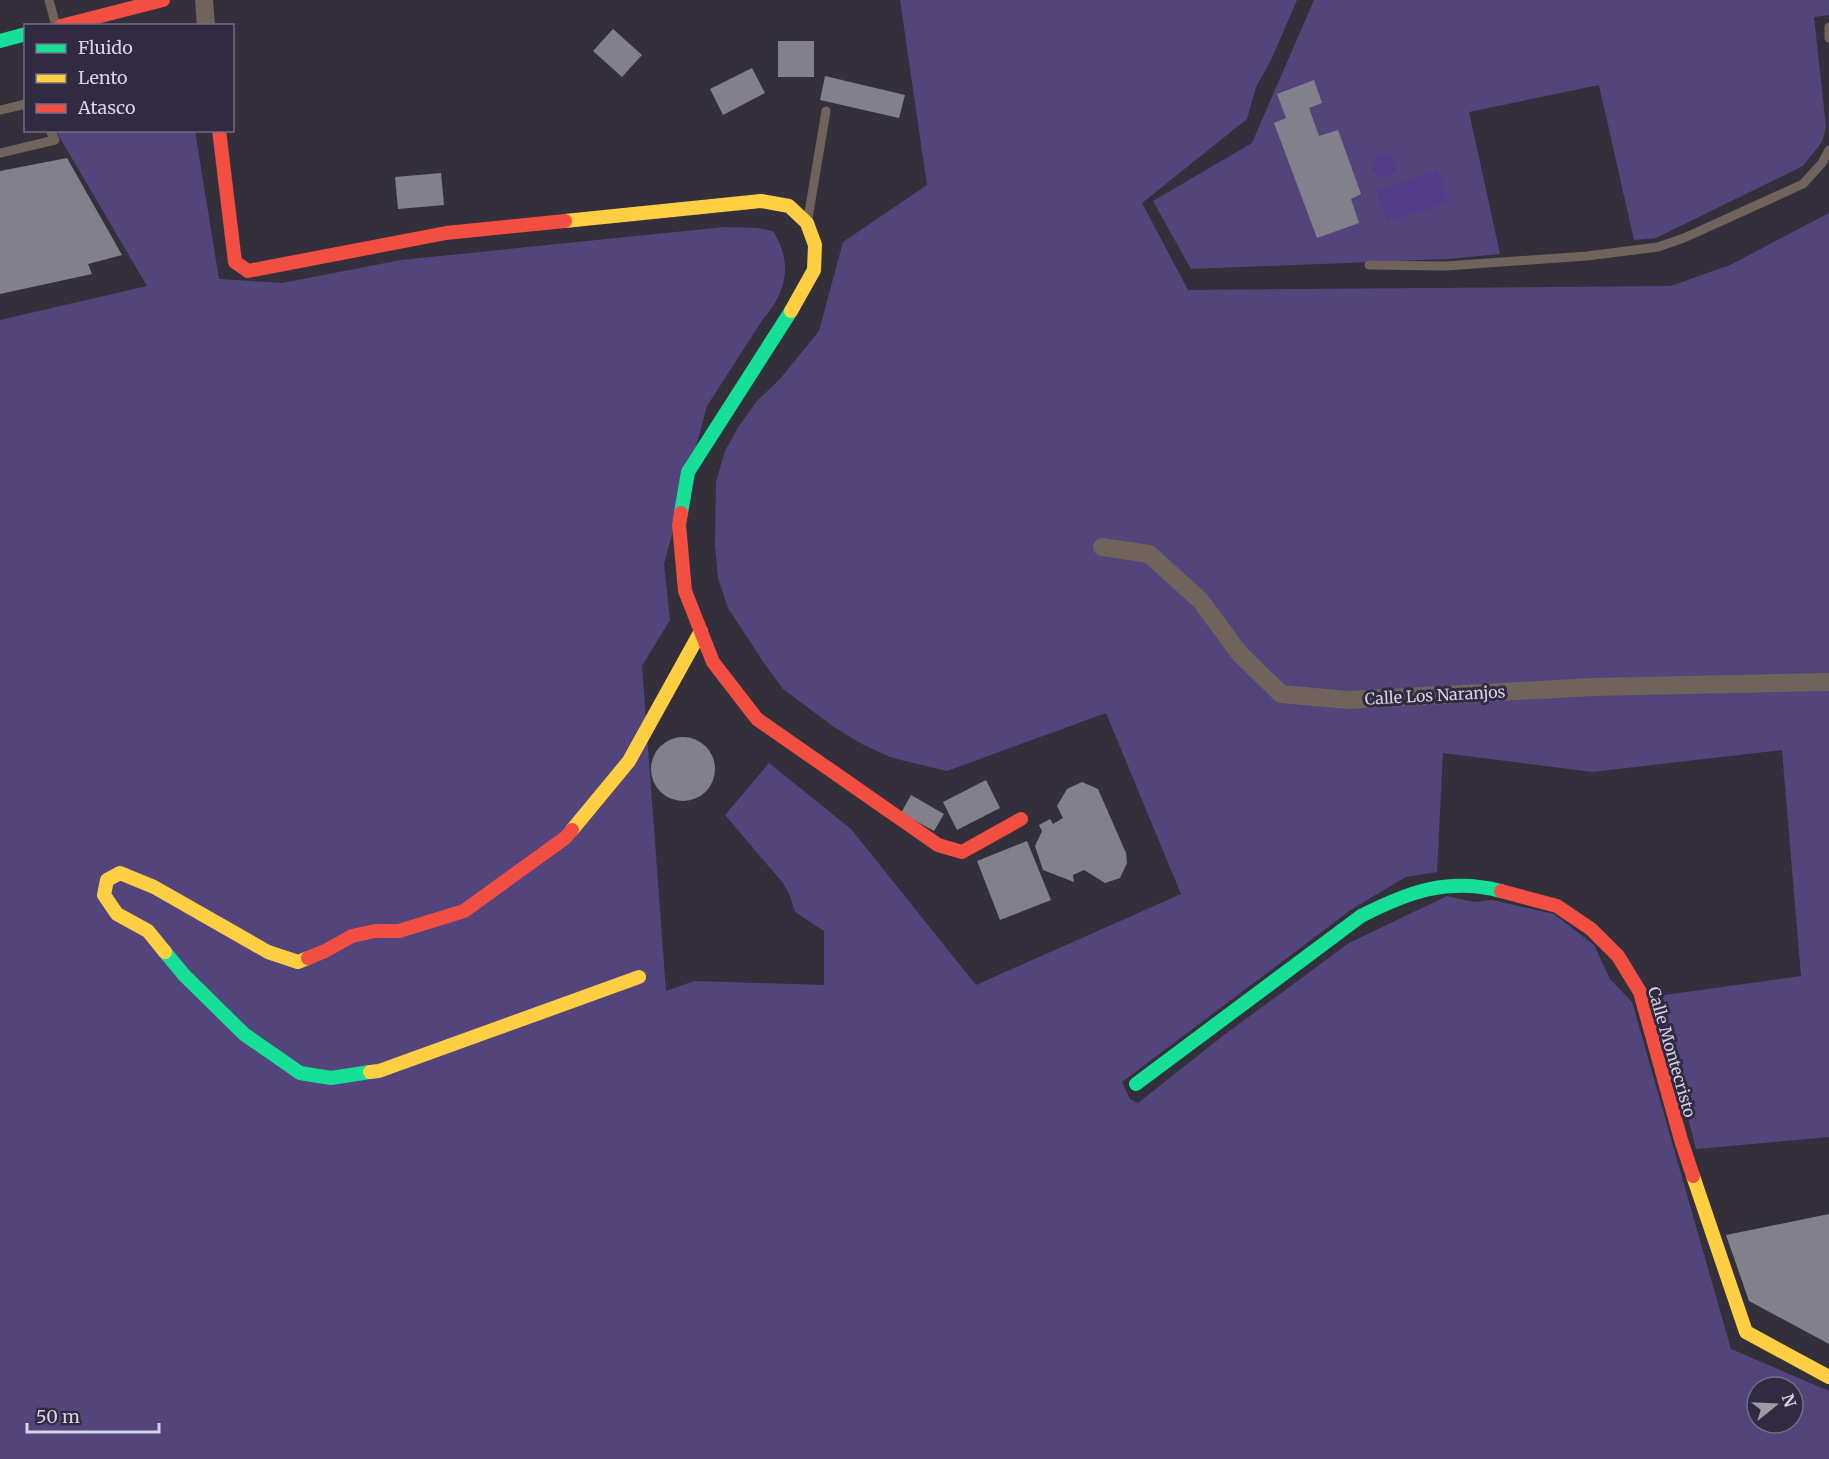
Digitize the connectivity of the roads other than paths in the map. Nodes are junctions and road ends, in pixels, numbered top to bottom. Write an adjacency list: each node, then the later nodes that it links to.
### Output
1 (49, 0): 4 (lane)
2 (163, 0): 5 (street)
3 (204, 0): 6 (street)
4 (55, 24)
5 (69, 24)
6 (206, 24)
7 (1829, 27): 9 (lane)
8 (24, 35): 10 (street)
9 (1829, 38)
10 (0, 41)
11 (24, 104): 12 (lane)
12 (0, 110)
13 (826, 111): 18 (lane)
14 (51, 132): 17 (lane)
15 (219, 132): 18 (street)
16 (1829, 150): 19 (lane)
17 (0, 153)
18 (807, 223): 21 (street)
19 (1369, 265)
20 (1102, 547): 22 (street, Calle Los Naranjos)
21 (701, 631): 23 (street); 24 (street)
22 (1829, 682)
23 (1021, 819)
24 (639, 977)
25 (1136, 1084): 26 (street, Calle Montecristo)
26 (1829, 1377)

